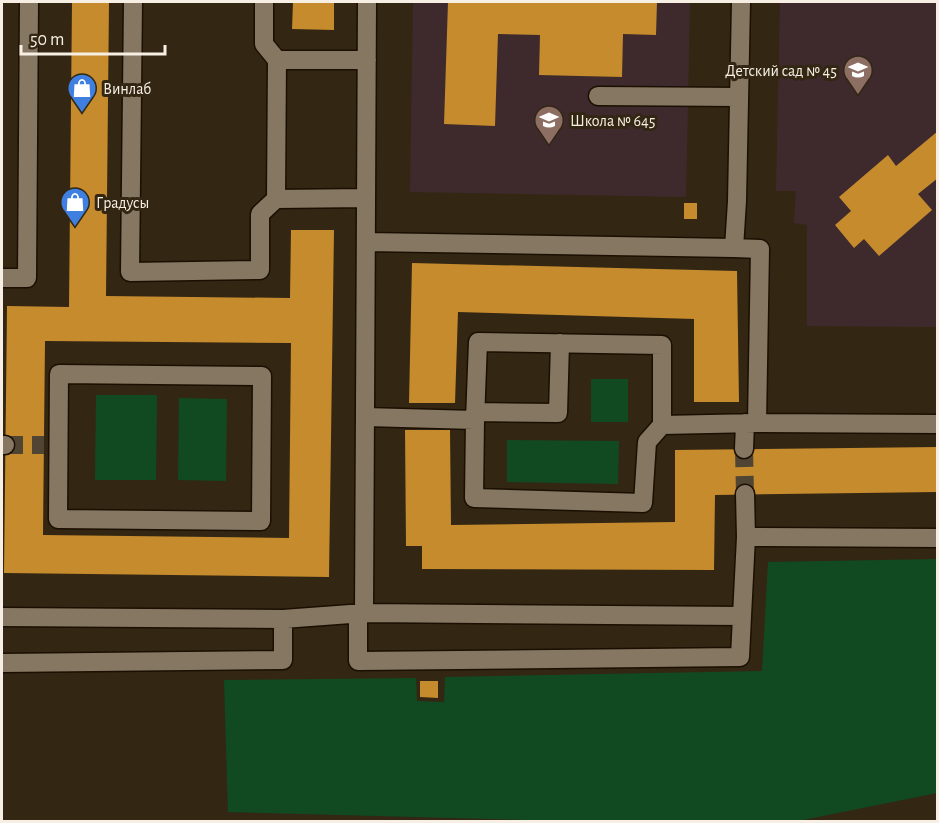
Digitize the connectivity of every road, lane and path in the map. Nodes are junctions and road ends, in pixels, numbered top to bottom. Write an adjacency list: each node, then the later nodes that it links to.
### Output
1 (29, 2): 14 (street)
2 (133, 2): 11 (street)
3 (264, 2): 6 (street)
4 (368, 2): 7 (street)
5 (741, 2): 9 (street)
6 (277, 60): 7 (street); 11 (street)
7 (367, 60): 10 (street)
8 (598, 96): 9 (street)
9 (739, 97): 13 (street)
10 (366, 198): 11 (street); 12 (street)
11 (276, 199)
12 (366, 242): 13 (street); 17 (street)
13 (734, 248): 18 (street)
14 (2, 278)
15 (560, 344): 16 (street); 16 (street); 20 (street)
16 (475, 416): 17 (street); 20 (street)
17 (365, 417): 26 (street)
18 (751, 423): 19 (street); 20 (street); 22 (street)
19 (938, 424)
20 (662, 425)
21 (51, 445): 21 (street)
22 (744, 449)
23 (745, 494): 24 (street)
24 (747, 537): 25 (street); 27 (street)
25 (938, 538)
26 (361, 613): 27 (street); 27 (street); 29 (street)
27 (742, 616)
28 (2, 617): 29 (street)
29 (283, 619): 30 (street)
30 (2, 663)

